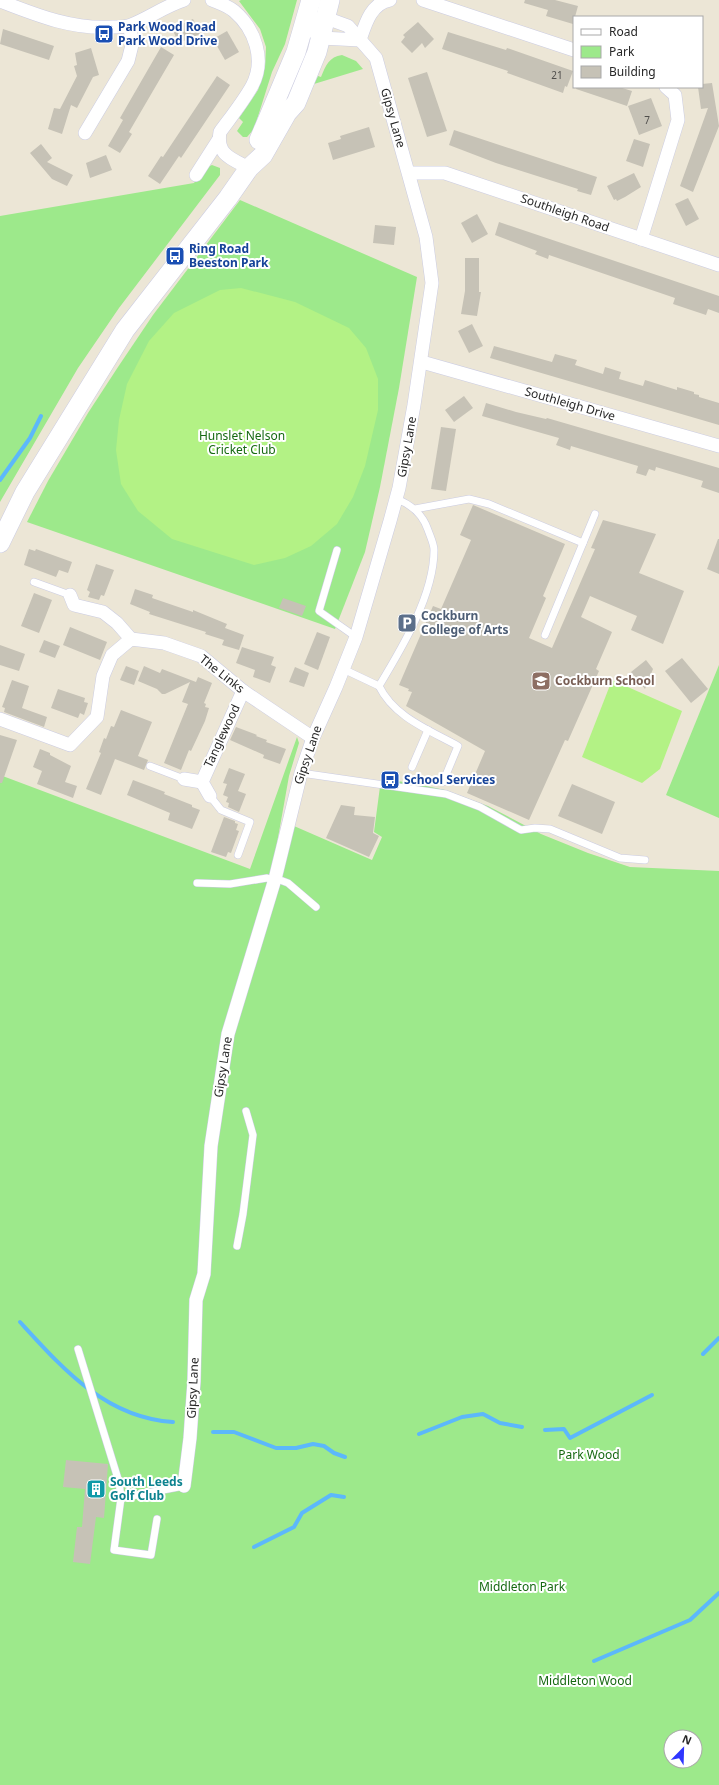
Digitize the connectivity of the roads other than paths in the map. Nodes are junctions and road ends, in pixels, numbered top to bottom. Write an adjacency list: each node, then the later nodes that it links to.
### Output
1 (184, 0): 9 (street)
2 (212, 0): 15 (street)
3 (311, 0): 8 (street)
4 (390, 0): 11 (street)
5 (426, 0): 12 (street)
6 (0, 1): 9 (street)
7 (328, 9): 8 (street); 10 (street); 11 (street, Gipsy Lane)
8 (305, 24): 10 (street); 16 (street)
9 (130, 26): 14 (street)
10 (321, 38): 11 (street); 16 (street)
11 (360, 40): 17 (street, Gipsy Lane)
12 (573, 50)
13 (667, 88): 19 (street)
14 (85, 133)
15 (219, 139): 16 (street); 18 (street)
16 (249, 168): 26 (street)
17 (410, 173): 19 (street, Southleigh Road); 21 (street, Gipsy Lane)
18 (196, 175)
19 (640, 239): 20 (street, Southleigh Road)
20 (719, 266)
21 (422, 362): 22 (street, Southleigh Drive); 23 (street, Gipsy Lane)
22 (719, 446)
23 (396, 499): 24 (lane); 32 (street, Gipsy Lane)
24 (415, 509): 27 (lane); 35 (lane)
25 (595, 514): 27 (lane)
26 (0, 543)
27 (583, 543): 31 (lane)
28 (337, 550): 32 (lane)
29 (34, 582): 30 (lane)
30 (71, 605): 33 (street)
31 (545, 635)
32 (356, 637): 34 (street, Gipsy Lane)
33 (131, 639): 36 (street, The Links); 37 (street)
34 (343, 669): 35 (lane); 39 (street, Gipsy Lane)
35 (379, 686): 38 (lane)
36 (243, 691): 39 (street, The Links); 44 (street, Tanglewood)
37 (0, 719)
38 (428, 730): 41 (lane); 45 (lane)
39 (313, 738): 42 (street, Gipsy Lane)
40 (150, 766): 43 (lane)
41 (412, 767)
42 (301, 774): 48 (lane); 49 (street, Gipsy Lane)
43 (184, 779): 44 (street, Tanglewood)
44 (202, 782): 46 (street, Tanglewood)
45 (443, 782)
46 (210, 796): 47 (lane)
47 (238, 855)
48 (645, 860)
49 (275, 881): 50 (lane); 51 (lane); 55 (street, Gipsy Lane)
50 (197, 883)
51 (316, 907)
52 (246, 1110): 53 (lane)
53 (237, 1246)
54 (78, 1349): 56 (lane)
55 (184, 1486): 56 (lane)
56 (121, 1498): 57 (lane)
57 (157, 1519)

